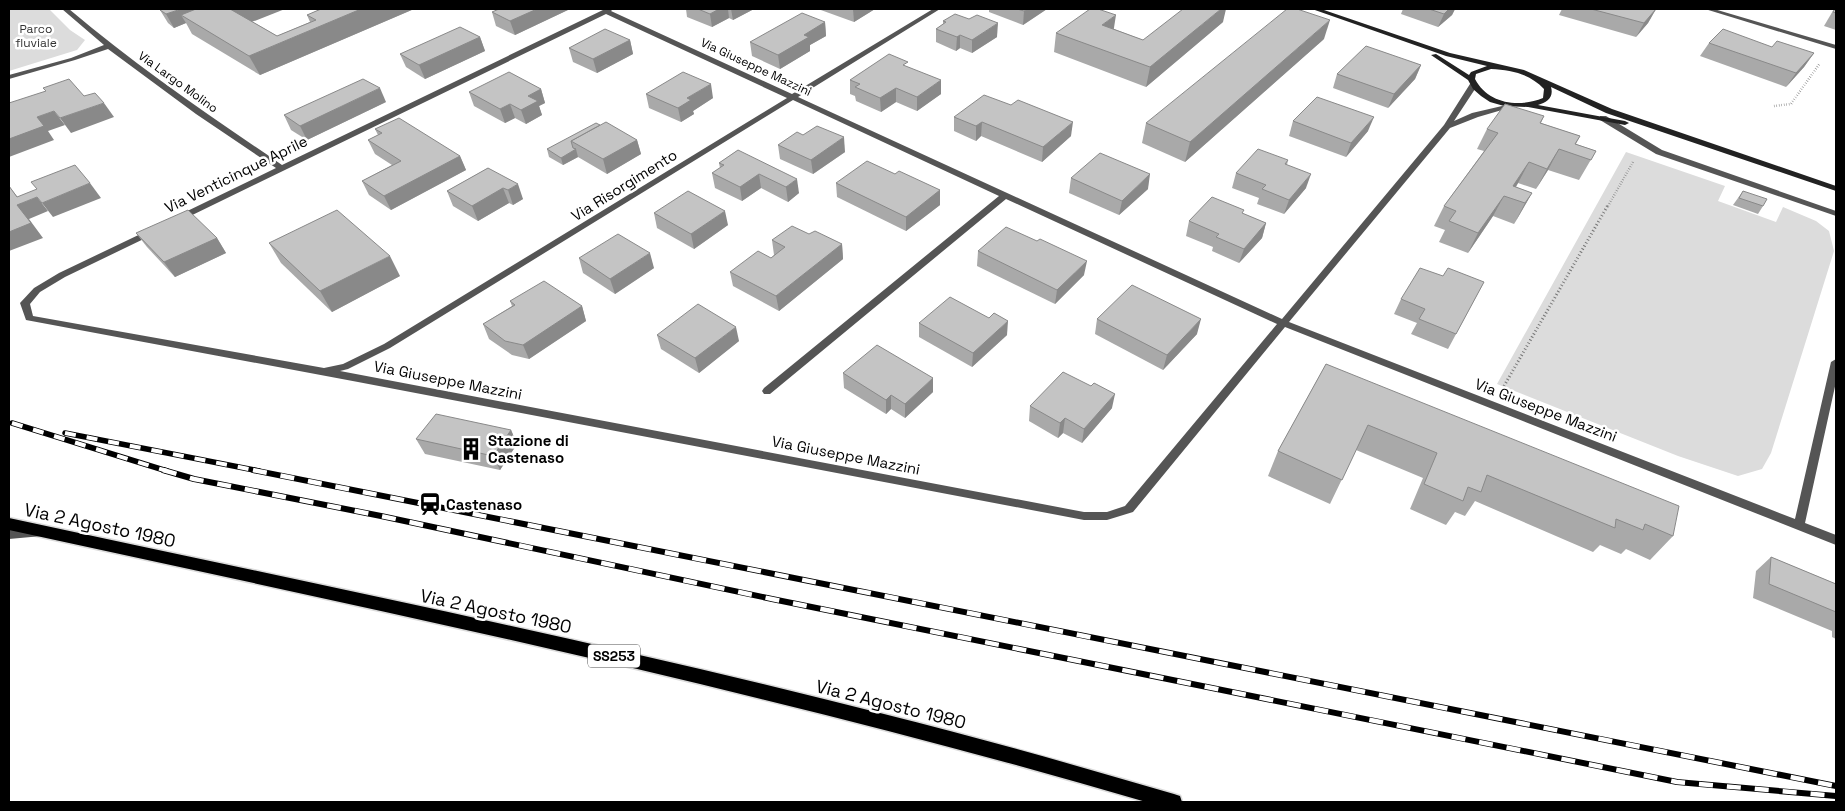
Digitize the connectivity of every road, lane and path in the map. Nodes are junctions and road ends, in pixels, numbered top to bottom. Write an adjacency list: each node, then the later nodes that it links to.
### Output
1 (65, 9): 7 (street, Via Largo Molino)
2 (937, 9): 13 (street, Via Risorgimento)
3 (1315, 9): 6 (street)
4 (1708, 9): 8 (street)
5 (608, 10): 13 (street, Via Giuseppe Mazzini); 21 (street, Via Venticinque Aprile)
6 (1410, 42): 9 (street); 11 (street)
7 (109, 46): 10 (street); 21 (street, Via Largo Molino)
8 (1834, 47): 16 (path)
9 (1501, 67): 11 (street); 12 (street)
10 (9, 77)
11 (1472, 82): 14 (street); 18 (street, Via Giuseppe Mazzini)
12 (1542, 82): 15 (street); 19 (street)
13 (792, 98): 23 (street, Via Giuseppe Mazzini); 29 (street, Via Risorgimento)
14 (1517, 105): 15 (street); 18 (street, Via Giuseppe Mazzini)
15 (1528, 105): 17 (street)
16 (1774, 106)
17 (1603, 118): 19 (street); 20 (street)
18 (1447, 126): 27 (street, Via Giuseppe Mazzini)
19 (1668, 131): 22 (street)
20 (1659, 152): 24 (street); 31 (path)
21 (282, 168): 25 (street, Via Venticinque Aprile)
22 (1836, 189)
23 (1006, 195): 27 (street, Via Giuseppe Mazzini); 30 (street)
24 (1836, 214)
25 (176, 220)
26 (159, 228): 29 (street, Via Venticinque Aprile)
27 (1283, 323): 29 (street, Via Giuseppe Mazzini); 33 (street, Via Giuseppe Mazzini)
28 (1836, 362): 33 (street)
29 (320, 371)
30 (767, 391)
31 (1501, 391)
32 (9, 524): 34 (main road, Via 2 Agosto 1980 / SS253)
33 (1799, 525): 36 (street, Via Giuseppe Mazzini)
34 (48, 532): 35 (street); 37 (main road, Via 2 Agosto 1980 / SS253)
35 (9, 534)
36 (1836, 540)
37 (1174, 802)

